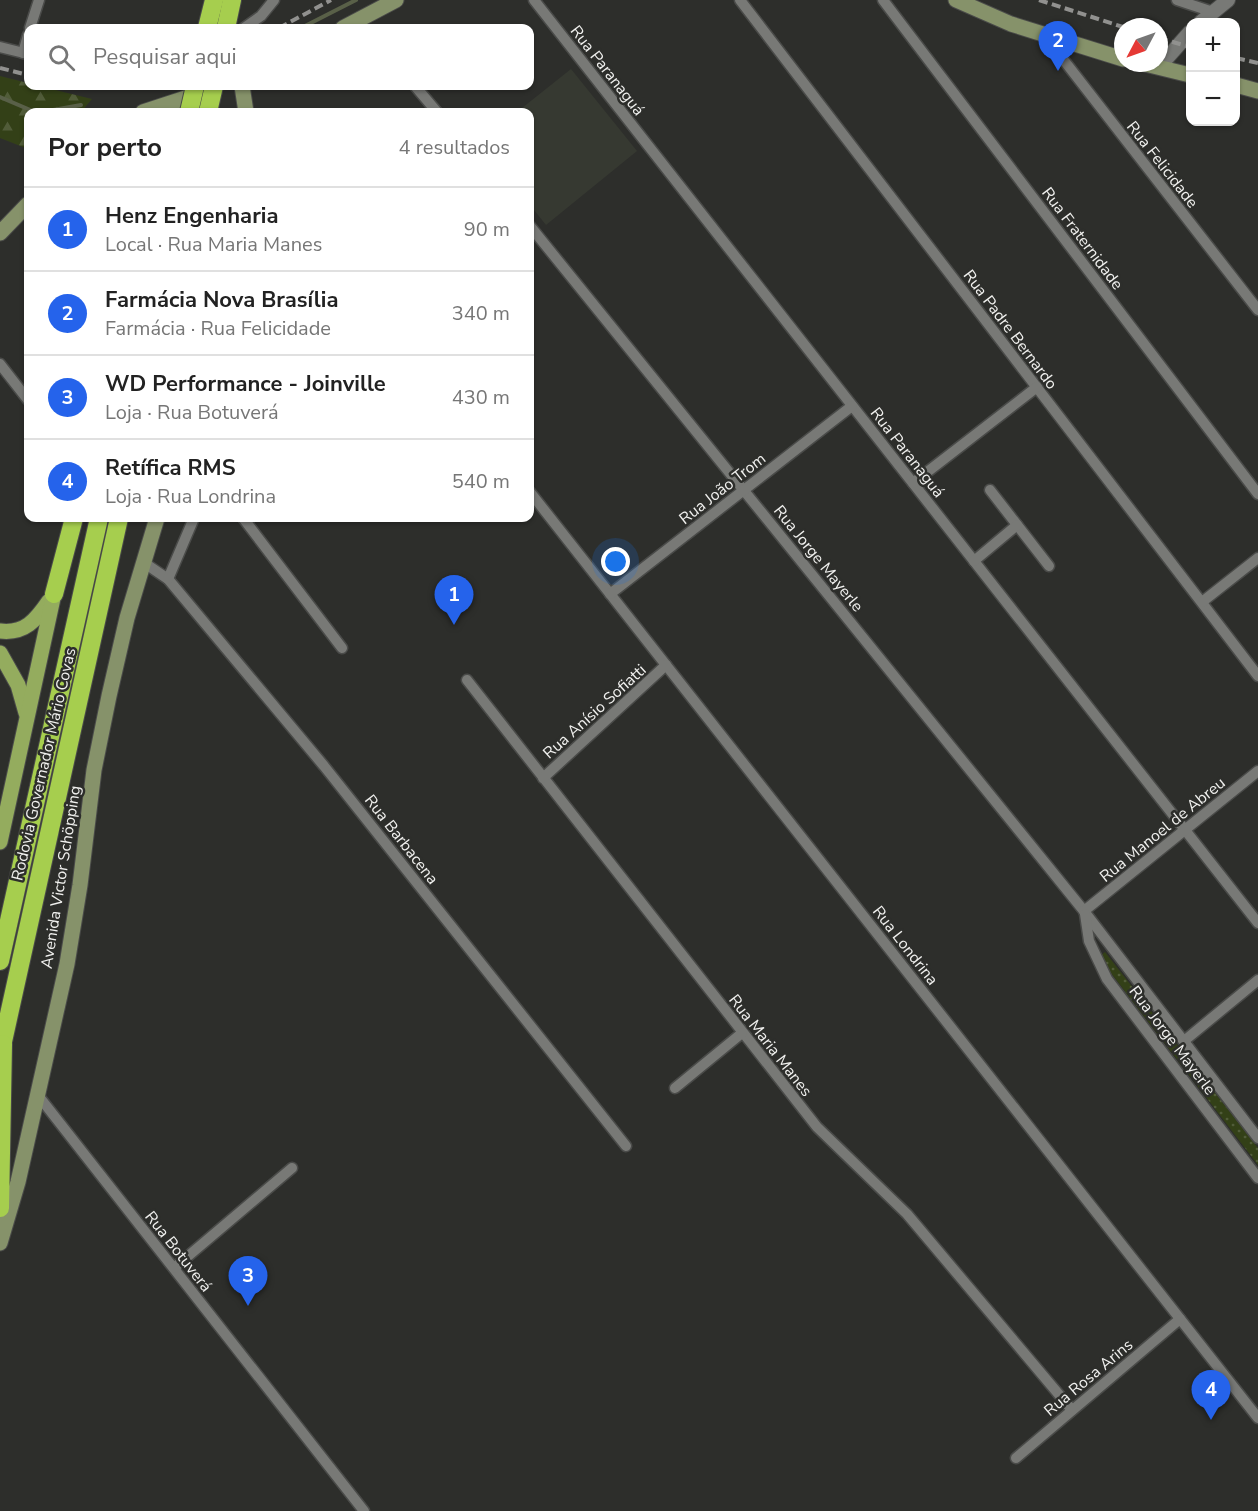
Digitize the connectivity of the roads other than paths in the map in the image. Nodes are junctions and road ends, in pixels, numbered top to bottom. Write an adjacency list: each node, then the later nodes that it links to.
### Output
1 (39, 0): 14 (street)
2 (214, 0): 15 (highway)
3 (232, 0): 16 (highway)
4 (274, 0): 17 (street)
5 (396, 0): 18 (main road)
6 (534, 0): 46 (street, Rua Paranaguá)
7 (740, 0): 44 (street, Rua Padre Bernardo)
8 (883, 0): 50 (street, Rua Fraternidade)
9 (956, 0): 19 (main road)
10 (1177, 0): 12 (street)
11 (1228, 0): 12 (street)
12 (1213, 12): 13 (street)
13 (1206, 18)
14 (31, 24)
15 (208, 24)
16 (227, 24)
17 (248, 24)
18 (365, 24)
19 (1045, 36): 23 (main road); 42 (street, Rua Felicidade)
20 (1186, 37): 24 (street)
21 (0, 47): 22 (street)
22 (24, 53)
23 (1114, 56)
24 (1168, 57)
25 (1168, 69): 26 (main road)
26 (1186, 74)
27 (1240, 86): 33 (main road)
28 (199, 90): 34 (main road)
29 (203, 90): 35 (highway, bridge)
30 (204, 90): 36 (highway, bridge)
31 (243, 90): 37 (main road)
32 (418, 90): 38 (street)
33 (1258, 91)
34 (153, 108)
35 (192, 108)
36 (207, 108)
37 (245, 108)
38 (434, 108)
39 (24, 208): 41 (main road)
40 (534, 231): 48 (street, Rua Jorge Mayerle)
41 (0, 233)
42 (1258, 310)
43 (0, 364): 45 (street)
44 (1037, 387): 47 (street); 66 (street, Rua Padre Bernardo)
45 (24, 395)
46 (852, 406): 47 (street, Rua Paranaguá); 48 (street, Rua João Trom)
47 (913, 483): 60 (street, Rua Paranaguá)
48 (745, 490): 65 (street, Rua João Trom); 78 (street, Rua Jorge Mayerle)
49 (990, 490): 58 (street)
50 (1258, 494)
51 (534, 497): 65 (street, Rua Londrina)
52 (73, 522): 64 (highway)
53 (98, 522): 80 (highway, Rodovia Governador Mário Covas)
54 (117, 522): 84 (highway, Rodovia Governador Mário Covas)
55 (156, 522): 61 (main road, Avenida Victor Schöpping)
56 (192, 522): 63 (street)
57 (246, 522): 68 (street)
58 (1017, 525): 60 (street); 62 (street)
59 (1258, 558): 66 (street)
60 (974, 561): 76 (street, Rua Paranaguá)
61 (143, 562): 63 (street, Rua Barbacena); 86 (main road, Avenida Victor Schöpping)
62 (1049, 566)
63 (168, 579): 88 (street, Rua Barbacena)
64 (54, 594): 67 (main road); 73 (main road)
65 (610, 594): 70 (street, Rua Londrina)
66 (1202, 602): 71 (street, Rua Padre Bernardo)
67 (0, 631)
68 (342, 648)
69 (0, 653): 73 (main road)
70 (666, 665): 75 (street, Rua Anísio Sofiatti); 94 (street, Rua Londrina)
71 (1258, 676)
72 (467, 680): 75 (street, Rua Maria Manes)
73 (27, 718): 77 (main road)
74 (1258, 771): 76 (street, Rua Manoel de Abreu)
75 (543, 778): 82 (street, Rua Maria Manes)
76 (1185, 830): 78 (street, Rua Manoel de Abreu); 79 (street, Rua Paranaguá)
77 (0, 842)
78 (1084, 911): 83 (street, Rua Jorge Mayerle); 90 (street, Rua Jorge Mayerle)
79 (1258, 923)
80 (0, 961)
81 (1258, 980): 83 (street)
82 (741, 1033): 85 (street); 95 (street, Rua Maria Manes)
83 (1184, 1041): 87 (street, Rua Jorge Mayerle)
84 (2, 1048): 91 (highway, Rodovia Governador Mário Covas)
85 (675, 1089)
86 (37, 1094): 92 (main road, Avenida Victor Schöpping); 93 (street, Rua Botuverá)
87 (1258, 1138)
88 (626, 1146)
89 (292, 1168): 93 (street)
90 (1258, 1178)
91 (0, 1208)
92 (0, 1243)
93 (174, 1268): 98 (street, Rua Botuverá)
94 (1180, 1318): 95 (street, Rua Rosa Arins); 96 (street, Rua Londrina)
95 (1072, 1410): 97 (street, Rua Rosa Arins)
96 (1258, 1418)
97 (1016, 1458)
98 (364, 1511)

